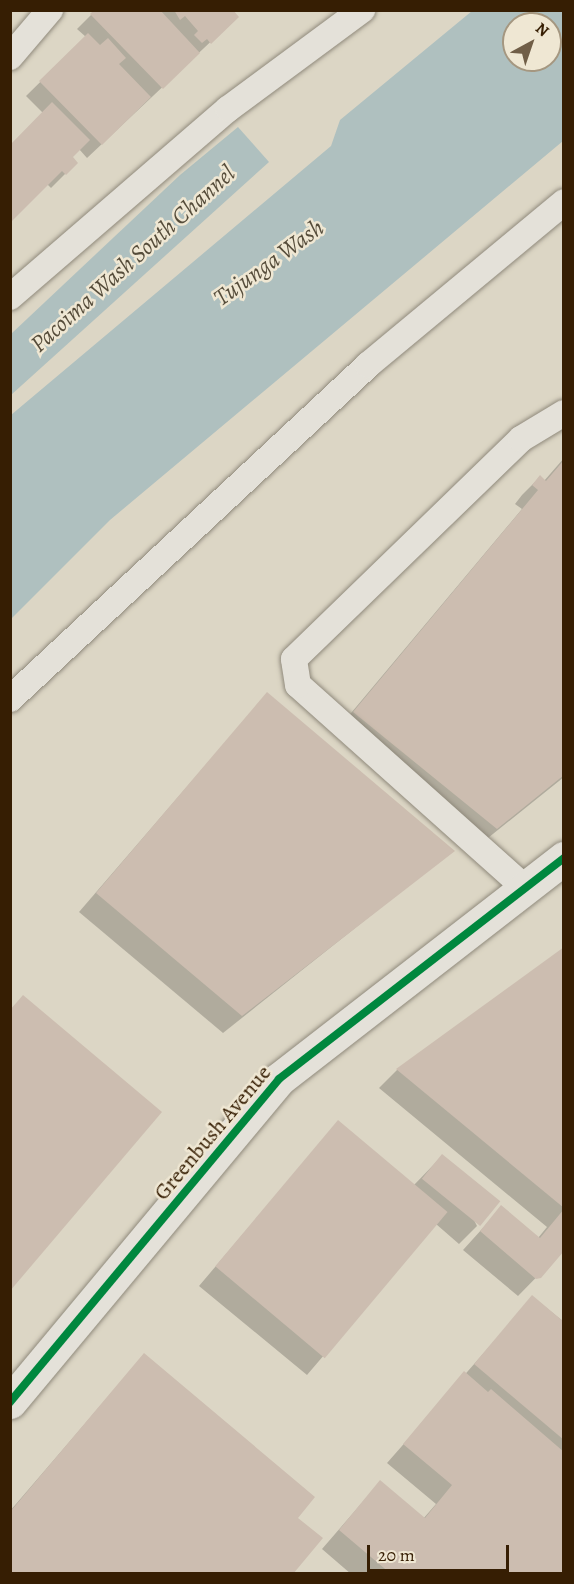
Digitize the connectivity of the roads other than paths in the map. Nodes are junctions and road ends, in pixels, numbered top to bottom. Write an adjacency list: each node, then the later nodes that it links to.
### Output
1 (50, 10): 3 (lane)
2 (362, 10): 5 (lane)
3 (10, 57)
4 (564, 202): 7 (lane)
5 (10, 297)
6 (564, 413): 9 (lane)
7 (10, 699)
8 (564, 858): 9 (street, Greenbush Avenue)
9 (524, 887): 10 (street, Greenbush Avenue)
10 (10, 1402)

